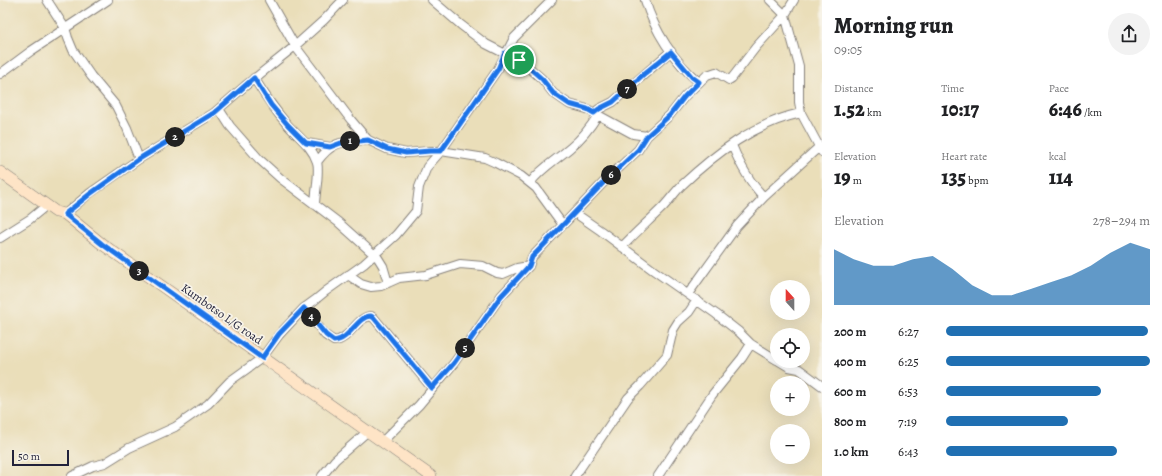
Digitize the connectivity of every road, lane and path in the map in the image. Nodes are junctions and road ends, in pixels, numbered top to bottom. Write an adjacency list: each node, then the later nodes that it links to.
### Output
1 (47, 0): 11 (street)
2 (108, 0): 11 (street)
3 (269, 0): 12 (street)
4 (343, 0): 12 (street)
5 (432, 0): 14 (street)
6 (552, 0): 14 (street)
7 (645, 0): 13 (street)
8 (770, 0): 10 (street)
9 (794, 0): 10 (street)
10 (785, 15): 17 (street); 19 (street)
11 (65, 28): 15 (street); 29 (street)
12 (295, 46): 16 (street); 22 (street)
13 (671, 52): 17 (street); 20 (street)
14 (505, 53): 20 (street); 27 (street)
15 (0, 74)
16 (254, 78): 18 (street); 23 (street)
17 (699, 82): 21 (street)
18 (219, 109): 29 (street); 35 (street)
19 (801, 113): 24 (street); 26 (street)
20 (596, 114): 21 (street); 33 (street)
21 (647, 136): 37 (street)
22 (368, 140): 25 (street); 28 (street)
23 (306, 143): 25 (street); 30 (street)
24 (732, 145): 34 (street); 41 (street)
25 (330, 147): 30 (street)
26 (821, 150): 34 (street)
27 (441, 151): 28 (street); 31 (street); 33 (street)
28 (420, 152): 31 (street)
29 (139, 159): 38 (street)
30 (317, 162): 35 (street)
31 (427, 167): 42 (street)
32 (0, 172): 36 (main road, Kumbotso L/G road)
33 (530, 183): 39 (street)
34 (764, 197): 46 (street)
35 (315, 205): 42 (street)
36 (47, 206): 38 (main road, Kumbotso L/G road); 40 (street)
37 (575, 213): 39 (street); 41 (street)
38 (65, 214): 51 (main road, Kumbotso L/G road)
39 (563, 225): 43 (street)
40 (0, 238)
41 (622, 247): 46 (street)
42 (374, 255): 44 (street); 45 (street)
43 (529, 266): 45 (street); 54 (street)
44 (348, 275): 45 (street); 48 (street)
45 (388, 283)
46 (688, 294): 47 (street)
47 (697, 300): 49 (street); 62 (street)
48 (304, 308): 51 (street); 54 (street)
49 (751, 344): 50 (street); 63 (street)
50 (770, 355)
51 (262, 358): 55 (main road, Kumbotso L/G road); 57 (street)
52 (792, 368): 53 (street)
53 (822, 386)
54 (432, 388): 56 (street)
55 (367, 432): 56 (main road, Kumbotso L/G road); 60 (street)
56 (382, 442): 61 (main road, Kumbotso L/G road)
57 (93, 466): 58 (street); 59 (street)
58 (72, 476)
59 (91, 476)
60 (322, 476)
61 (430, 476)
62 (575, 476)
63 (658, 476)

